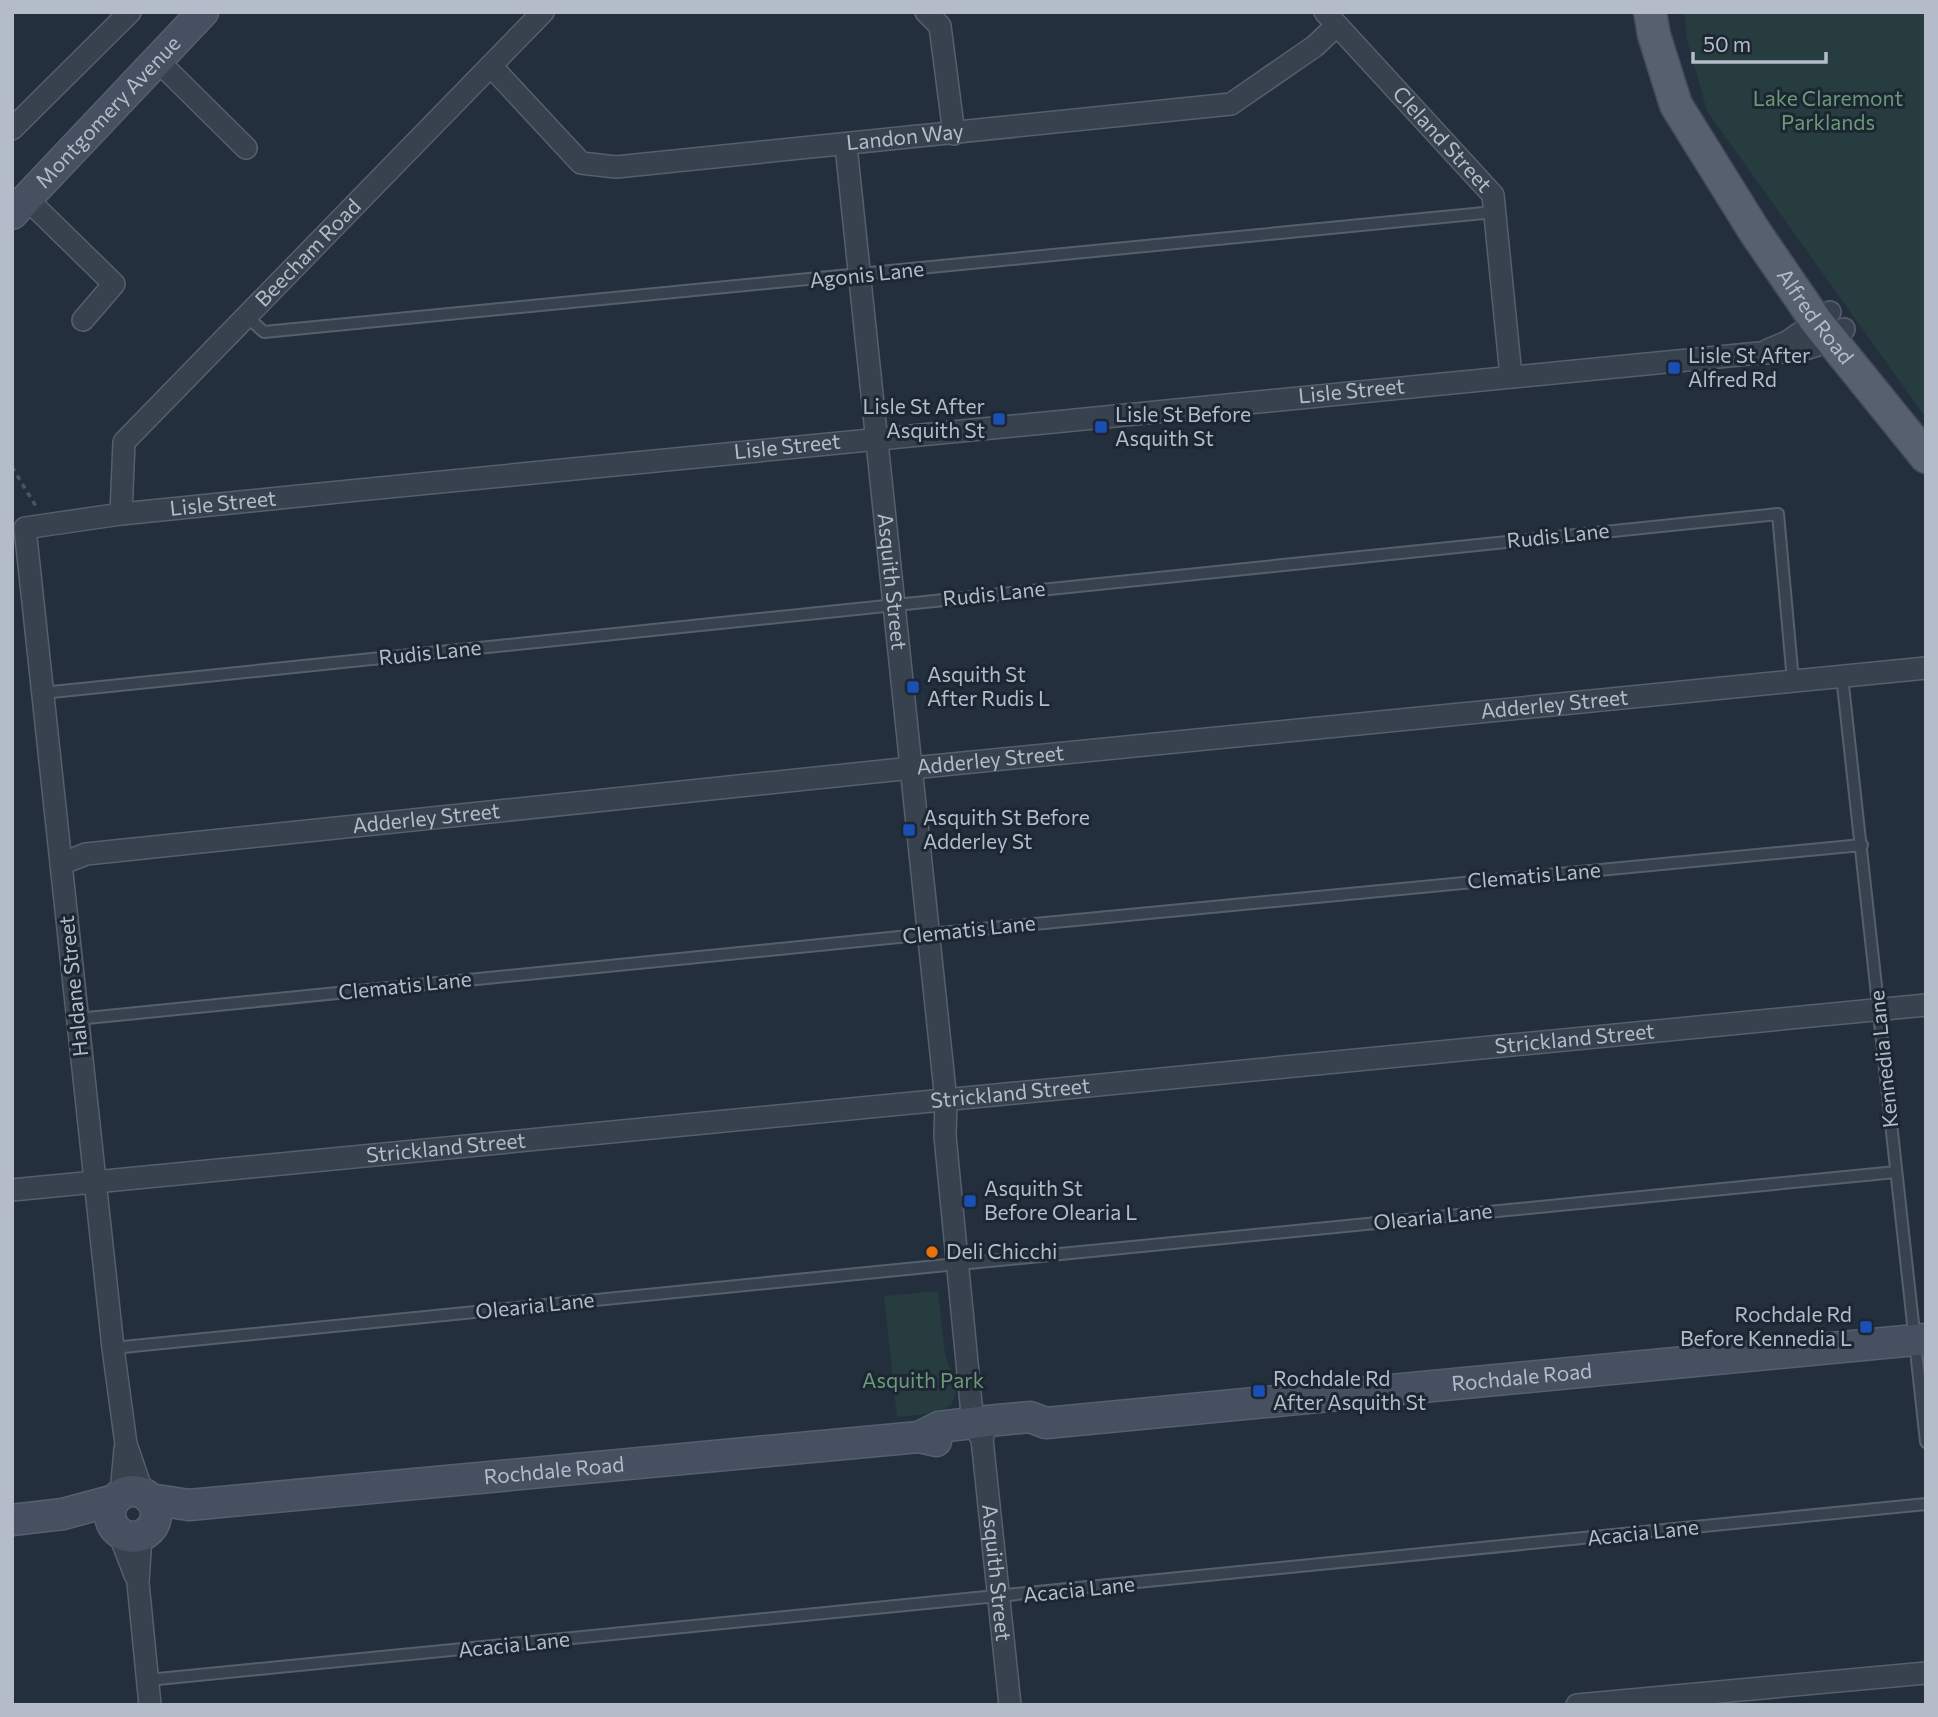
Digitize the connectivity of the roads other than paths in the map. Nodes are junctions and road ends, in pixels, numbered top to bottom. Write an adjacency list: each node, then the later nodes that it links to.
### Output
1 (130, 12): 9 (street)
2 (203, 12): 7 (main road, Montgomery Avenue)
3 (543, 12): 8 (street, Beecham Road)
4 (926, 12): 10 (street)
5 (1650, 12): 18 (main road, Alfred Road)
6 (1330, 20): 10 (street, Landon Way); 14 (street, Cleland Street)
7 (157, 60): 12 (street); 13 (main road, Montgomery Avenue)
8 (491, 66): 11 (street, Landon Way); 16 (street, Beecham Road)
9 (12, 129)
10 (954, 134): 11 (street, Landon Way)
11 (846, 146): 15 (street, Asquith Street)
12 (246, 148)
13 (18, 206): 17 (street)
14 (1494, 212): 15 (lane, Agonis Lane); 19 (street, Cleland Street)
15 (860, 276): 16 (lane, Agonis Lane); 20 (street, Asquith Street)
16 (246, 316): 23 (street, Beecham Road)
17 (83, 320)
18 (1830, 326): 19 (street, Lisle Street); 21 (main road, Alfred Road); 22 (main road, Alfred Road)
19 (1511, 376): 20 (street, Lisle Street)
20 (875, 438): 23 (street, Lisle Street); 25 (street, Asquith Street)
21 (1926, 442)
22 (1926, 457)
23 (121, 514): 24 (street, Lisle Street)
24 (24, 528): 29 (street, Haldane Street)
25 (893, 604): 28 (lane, Rudis Lane); 29 (lane, Rudis Lane); 30 (street, Asquith Street)
26 (1925, 669): 27 (street, Adderley Street)
27 (1842, 676): 28 (street, Adderley Street); 31 (lane, Kennedia Lane)
28 (1793, 681): 30 (street, Adderley Street)
29 (42, 693): 32 (street, Haldane Street)
30 (912, 768): 32 (street, Adderley Street); 33 (street, Asquith Street)
31 (1862, 845): 33 (lane, Clematis Lane); 35 (lane, Kennedia Lane)
32 (61, 864): 36 (street, Haldane Street)
33 (929, 933): 36 (lane, Clematis Lane); 37 (street, Asquith Street)
34 (1926, 1005): 35 (street, Strickland Street)
35 (1879, 1011): 37 (street, Strickland Street); 38 (lane, Kennedia Lane)
36 (77, 1019): 39 (street, Haldane Street)
37 (946, 1101): 39 (street, Strickland Street); 41 (street, Asquith Street)
38 (1896, 1172): 41 (lane, Olearia Lane); 42 (lane, Kennedia Lane)
39 (96, 1181): 40 (street, Strickland Street); 43 (street, Haldane Street)
40 (12, 1190)
41 (963, 1264): 43 (lane, Olearia Lane); 44 (street, Asquith Street)
42 (1922, 1337): 44 (main road, Rochdale Road); 45 (lane, Kennedia Lane)
43 (113, 1348): 47 (street, Haldane Street)
44 (981, 1428): 47 (main road, Rochdale Road); 49 (street, Asquith Street)
45 (1926, 1442)
46 (1926, 1504): 49 (lane, Acacia Lane)
47 (132, 1513): 48 (main road); 51 (street, Haldane Street)
48 (12, 1520)
49 (999, 1598): 51 (lane, Acacia Lane); 53 (street, Asquith Street)
50 (1926, 1673): 54 (street)
51 (148, 1680): 52 (street, Haldane Street)
52 (150, 1705)
53 (1010, 1705)
54 (1577, 1705)

